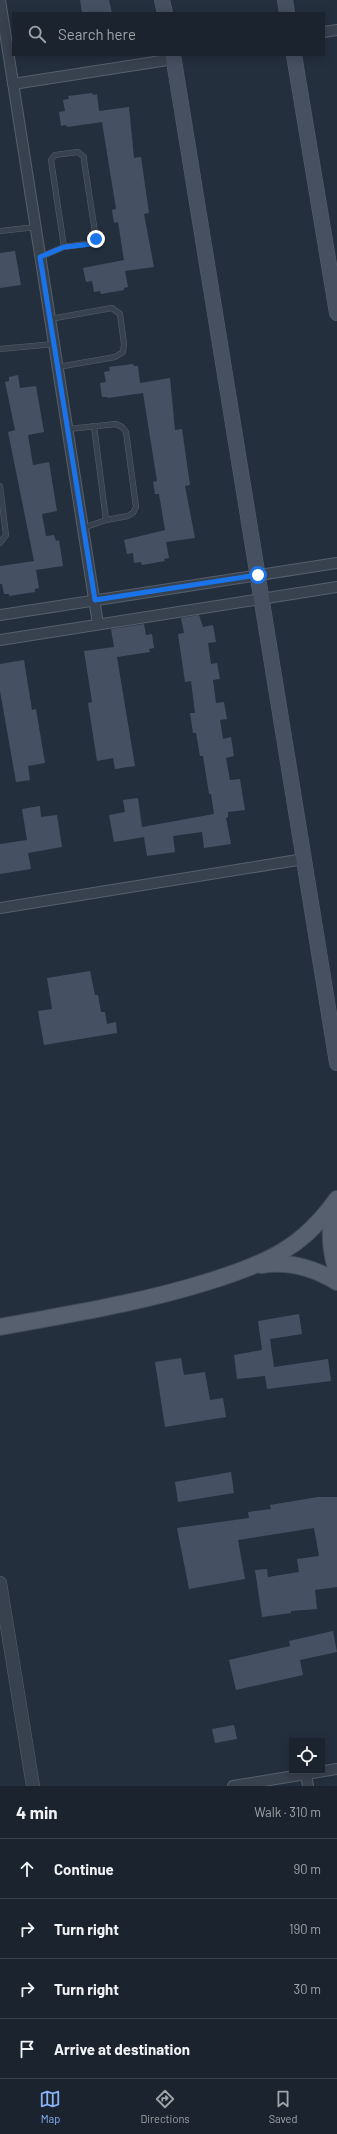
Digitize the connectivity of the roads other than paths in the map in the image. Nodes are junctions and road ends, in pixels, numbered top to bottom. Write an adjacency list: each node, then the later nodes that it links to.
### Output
1 (0, 0): 6 (street)
2 (162, 0): 4 (main road)
3 (285, 0): 5 (main road)
4 (165, 12)
5 (287, 12)
6 (2, 29): 11 (street)
7 (337, 30): 8 (street)
8 (325, 32)
9 (294, 56): 16 (main road)
10 (174, 57): 11 (street); 28 (main road)
11 (13, 84): 12 (street)
12 (36, 227): 13 (lane); 15 (street)
13 (0, 231)
14 (64, 247): 14 (lane); 15 (lane)
15 (40, 257): 17 (street)
16 (337, 313)
17 (50, 318): 18 (street); 20 (lane)
18 (54, 344): 19 (lane); 20 (street)
19 (0, 349)
20 (58, 368): 22 (street)
21 (94, 426): 22 (lane); 24 (lane); 24 (lane)
22 (68, 429): 25 (street)
23 (0, 486): 26 (lane)
24 (106, 520): 25 (lane)
25 (83, 528): 31 (street)
26 (0, 543)
27 (337, 563): 28 (street)
28 (258, 575): 30 (main road); 31 (street)
29 (337, 587): 30 (street)
30 (262, 599): 33 (street); 35 (main road)
31 (95, 600): 32 (street); 33 (street)
32 (0, 615)
33 (98, 624): 34 (street)
34 (0, 640)
35 (304, 859): 36 (street); 37 (main road)
36 (0, 908)
37 (337, 1064)
38 (337, 1200): 39 (main road); 40 (main road)
39 (249, 1267): 41 (main road); 42 (main road)
40 (337, 1272)
41 (337, 1282)
42 (0, 1327)
43 (0, 1590): 44 (street)
44 (2, 1618): 48 (street)
45 (337, 1769): 46 (street)
46 (325, 1771)
47 (306, 1774): 49 (street); 50 (street)
48 (33, 1786)
49 (233, 1786)
50 (308, 1786)

